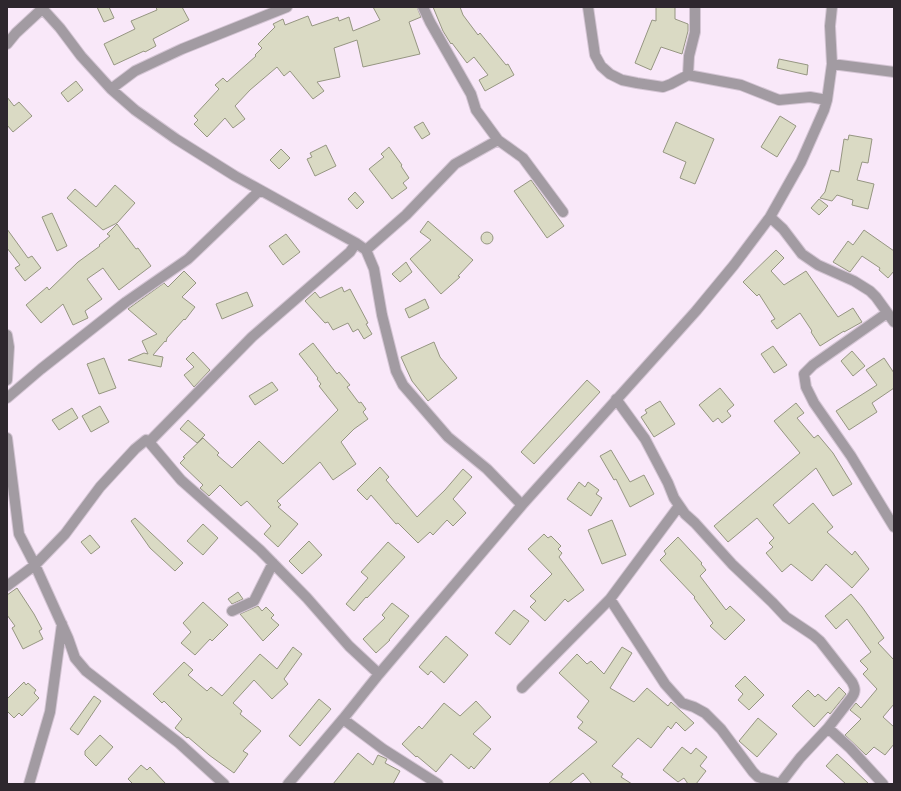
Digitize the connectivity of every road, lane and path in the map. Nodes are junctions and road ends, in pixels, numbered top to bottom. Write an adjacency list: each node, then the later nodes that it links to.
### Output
1 (288, 7): 11 (street)
2 (423, 7): 13 (street)
3 (588, 7): 10 (street)
4 (695, 7): 10 (street)
5 (832, 7): 8 (street)
6 (42, 8): 7 (street); 11 (street)
7 (7, 44)
8 (832, 64): 9 (street); 12 (street)
9 (894, 72)
10 (688, 75): 12 (street)
11 (111, 89): 14 (street)
12 (827, 100): 16 (street)
13 (498, 140): 15 (street); 18 (street)
14 (260, 190): 17 (street); 23 (street)
15 (563, 212)
16 (770, 217): 19 (street); 24 (street)
17 (356, 243): 18 (street); 26 (street)
18 (366, 250): 27 (street)
19 (887, 313): 20 (street); 29 (street)
20 (894, 322)
21 (7, 335): 22 (street)
22 (7, 380)
23 (7, 398)
24 (616, 399): 27 (street); 28 (street)
25 (7, 438): 31 (street)
26 (149, 442): 30 (street); 31 (street)
27 (522, 505): 36 (street)
28 (680, 506): 33 (street); 39 (street)
29 (894, 527)
30 (273, 563): 34 (street); 36 (street)
31 (36, 565): 32 (street); 35 (street)
32 (7, 586)
33 (610, 599): 37 (street); 44 (street)
34 (232, 611)
35 (62, 624): 40 (street); 41 (street)
36 (379, 674): 38 (street)
37 (522, 688)
38 (343, 719): 42 (street); 43 (street)
39 (828, 728): 44 (street); 45 (street)
40 (29, 784)
41 (224, 784)
42 (288, 784)
43 (438, 784)
44 (780, 784)
45 (883, 784)

